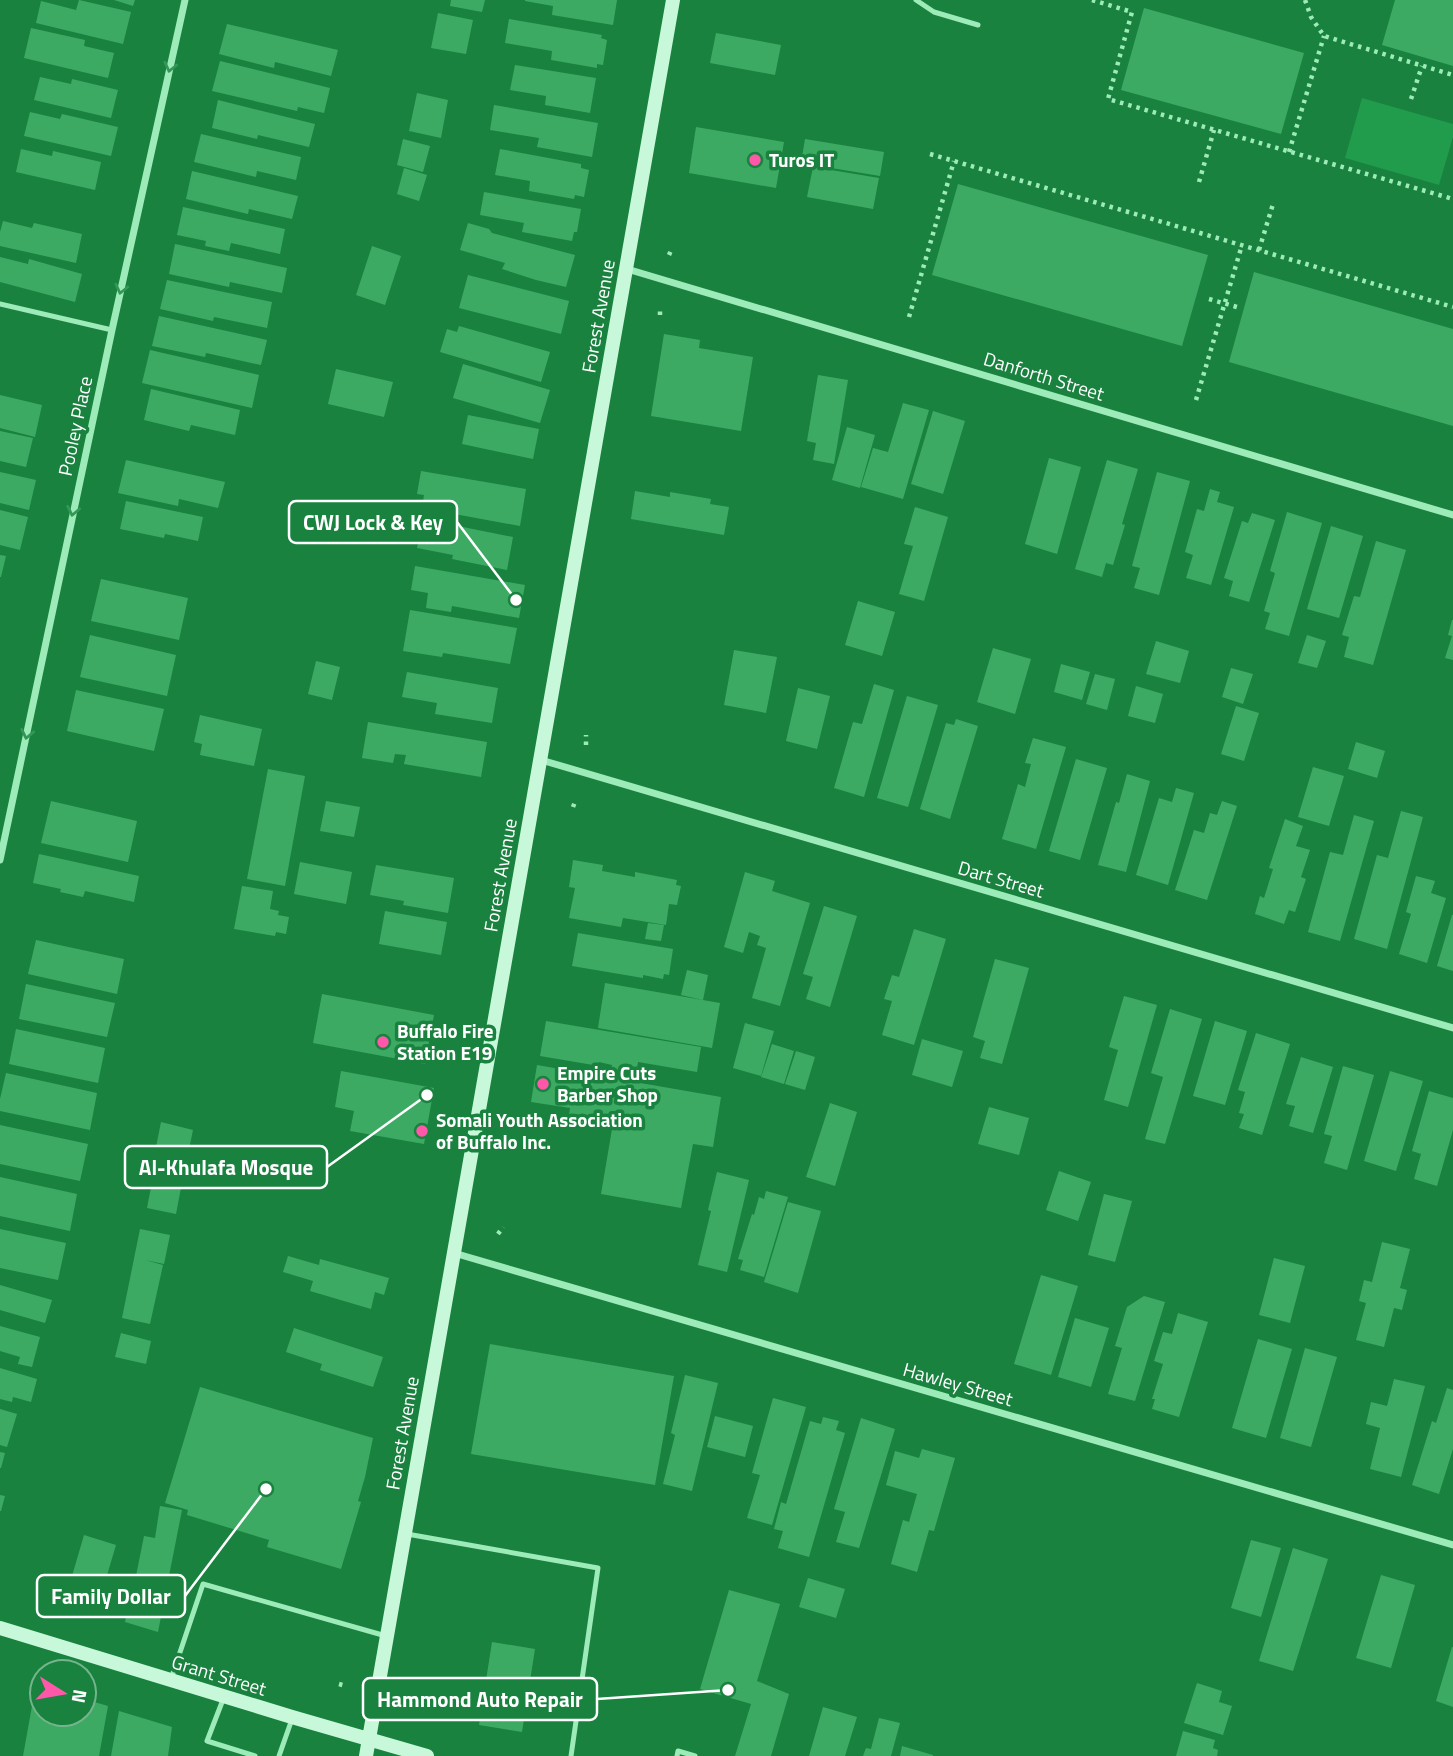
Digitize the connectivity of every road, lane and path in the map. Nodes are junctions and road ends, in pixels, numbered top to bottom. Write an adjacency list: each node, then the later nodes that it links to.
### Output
1 (185, 0): 31 (street, Pooley Place, one-way to 31)
2 (673, 0): 22 (street, Forest Avenue)
3 (916, 0): 6 (lane)
4 (1092, 0): 11 (path)
5 (1305, 0): 7 (path)
6 (978, 25)
7 (1324, 36): 8 (path); 12 (path)
8 (1422, 66): 9 (path); 10 (path)
9 (1453, 75)
10 (1411, 99)
11 (1214, 130): 12 (path); 15 (path)
12 (1289, 152): 16 (path)
13 (930, 154): 14 (path)
14 (954, 161): 18 (path); 30 (path)
15 (1199, 182)
16 (1453, 199)
17 (1273, 204): 20 (path)
18 (1242, 245): 20 (path); 25 (path)
19 (672, 247): 21 (path)
20 (1259, 250): 28 (path)
21 (669, 255)
22 (626, 268): 33 (street, Danforth Street); 36 (street, Forest Avenue)
23 (1209, 299): 25 (path)
24 (0, 304): 31 (lane)
25 (1225, 304): 27 (path); 32 (path)
26 (660, 307): 29 (path)
27 (1237, 307)
28 (1453, 307)
29 (660, 315)
30 (909, 317)
31 (112, 330): 39 (street, Pooley Place, one-way to 39)
32 (1196, 400)
33 (1453, 515)
34 (586, 735): 35 (path)
35 (586, 745)
36 (540, 760): 40 (street, Dart Street); 43 (street, Forest Avenue)
37 (576, 799): 38 (path)
38 (573, 807)
39 (0, 860)
40 (1453, 1028)
41 (503, 1227): 42 (path)
42 (498, 1234)
43 (453, 1253): 44 (street, Forest Avenue); 45 (street, Hawley Street)
44 (404, 1533): 47 (street, Forest Avenue); 60 (lane)
45 (1453, 1545)
46 (0, 1628): 48 (street, Grant Street)
47 (386, 1636): 48 (lane); 55 (street, Forest Avenue)
48 (170, 1680): 51 (street, Grant Street)
49 (339, 1684): 50 (path)
50 (346, 1686)
51 (225, 1696): 54 (street, Grant Street); 56 (lane)
52 (416, 1709): 53 (path)
53 (412, 1715)
54 (292, 1717): 55 (street, Grant Street); 57 (lane)
55 (369, 1738): 58 (street, Forest Avenue); 59 (street, Grant Street)
56 (255, 1756)
57 (278, 1756)
58 (366, 1756)
59 (427, 1756)
60 (571, 1756)
61 (677, 1756): 62 (lane)
62 (695, 1756)

